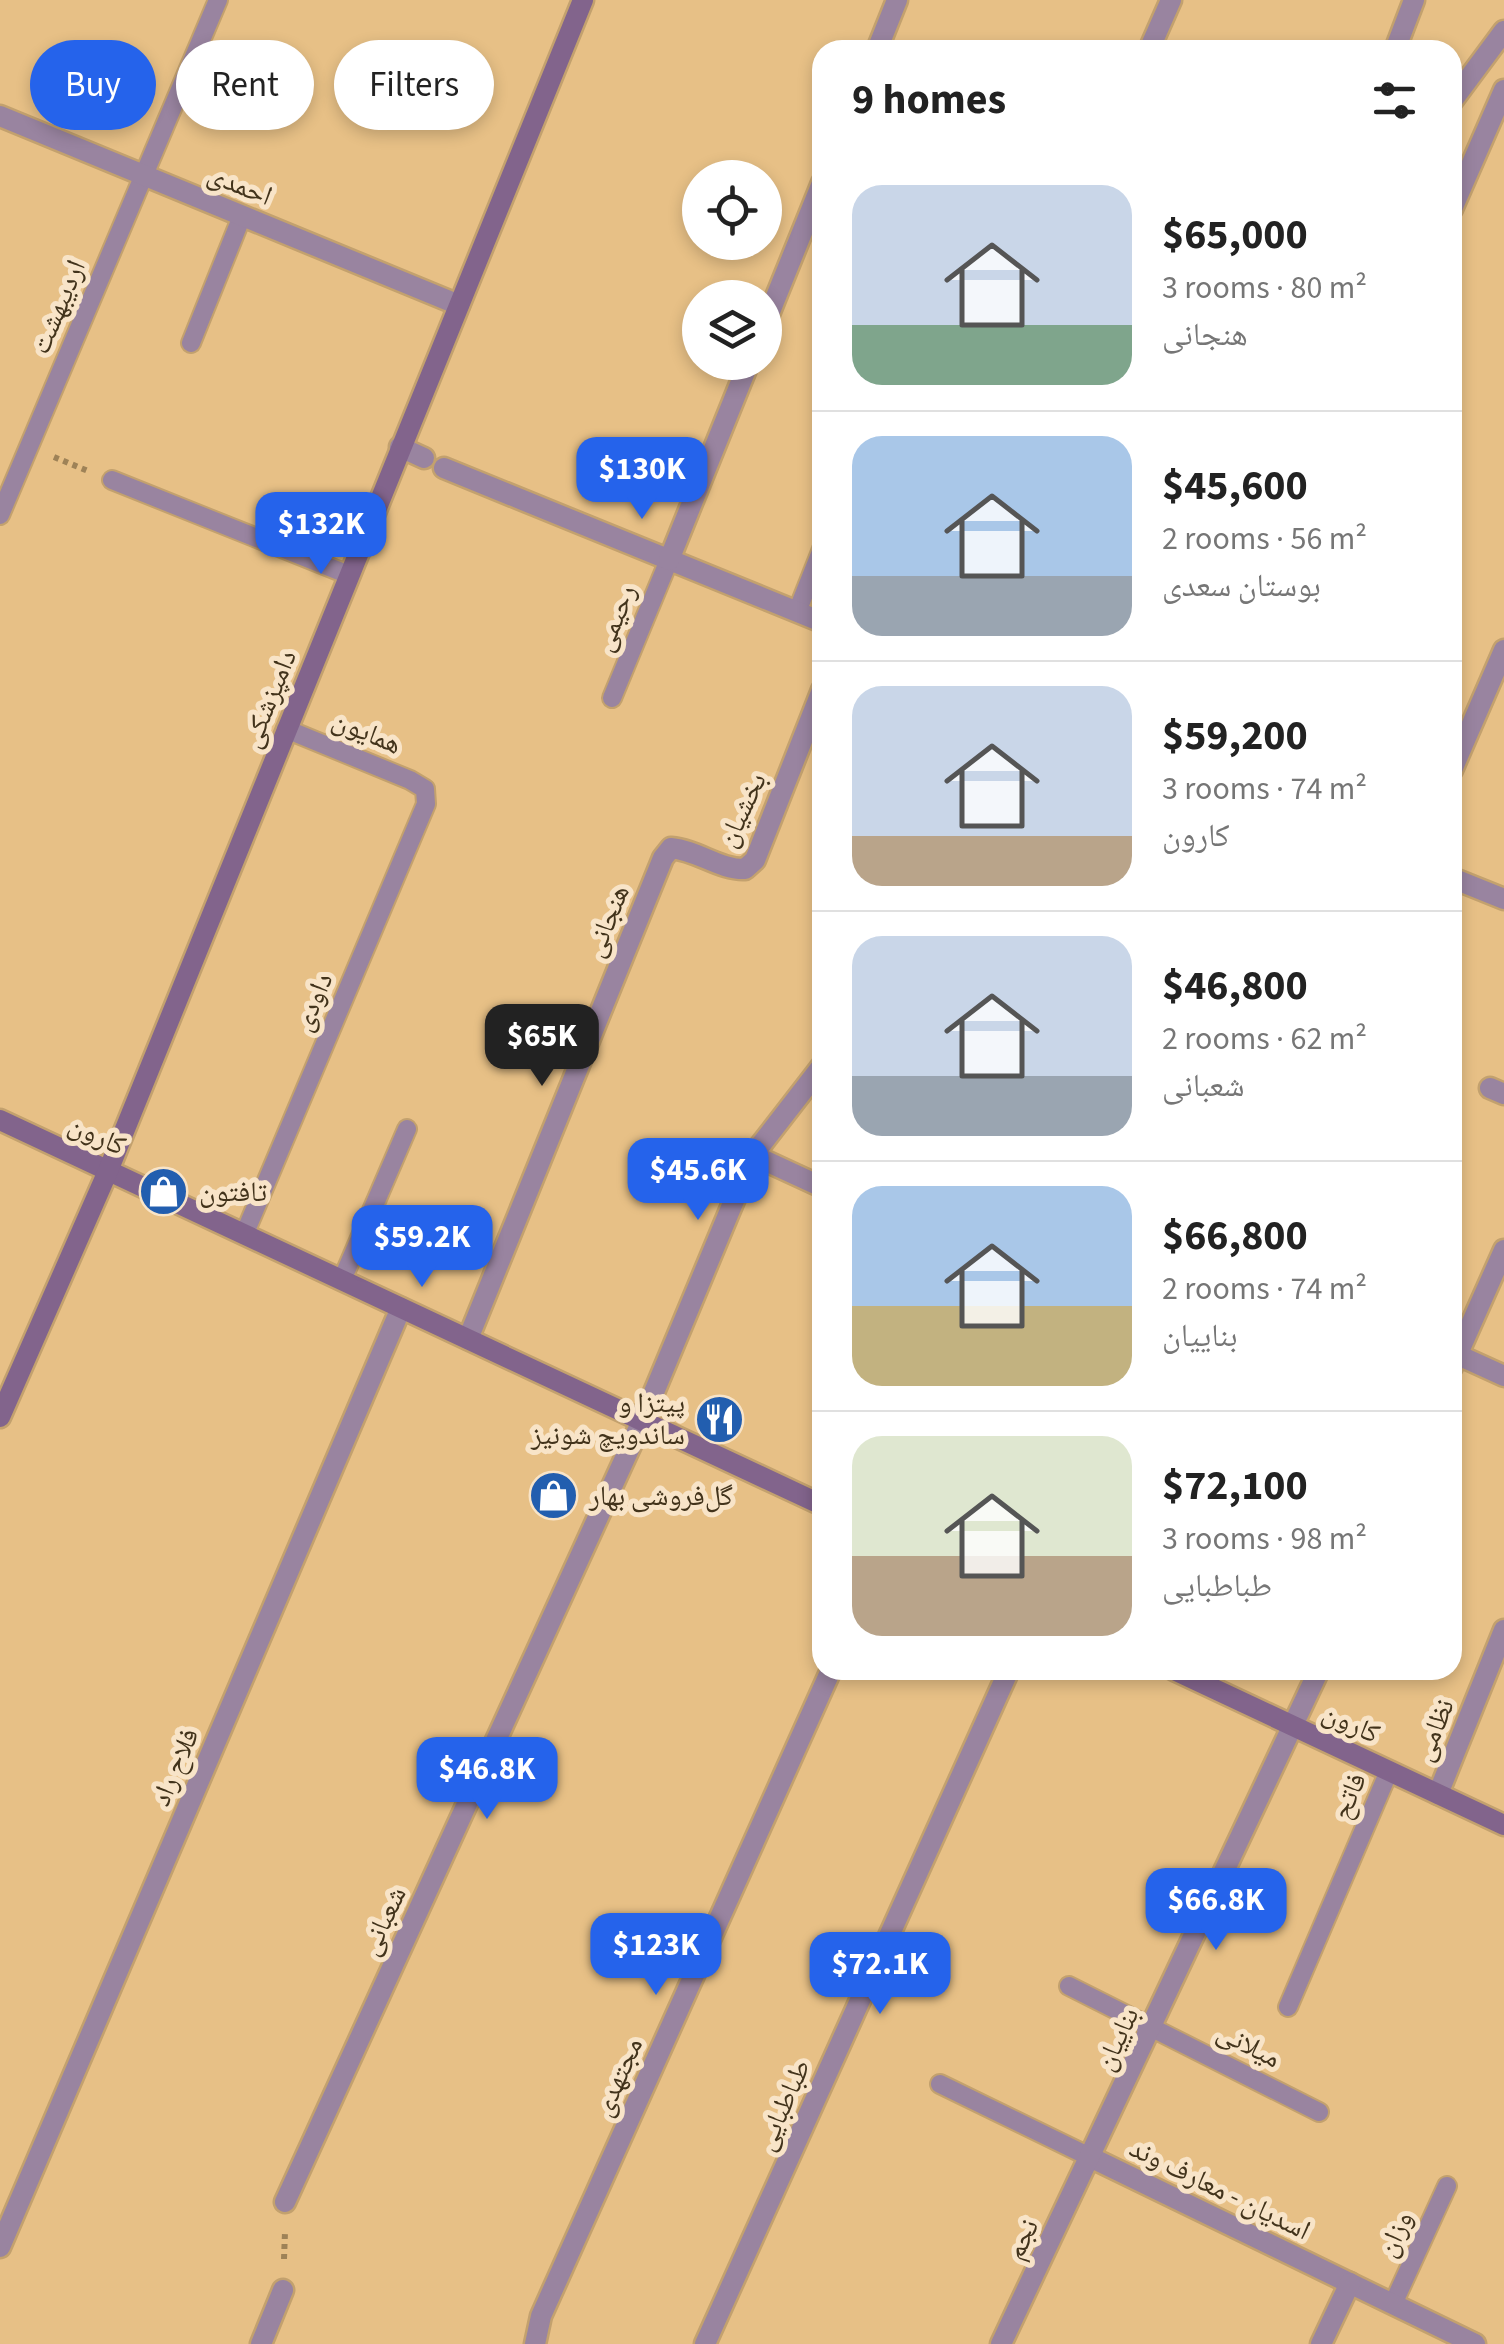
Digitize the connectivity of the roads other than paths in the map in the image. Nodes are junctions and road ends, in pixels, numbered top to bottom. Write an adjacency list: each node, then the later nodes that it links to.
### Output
1 (218, 0): 13 (lane, اردیبهشت)
2 (583, 0): 18 (main road, دامپزشکی)
3 (897, 0): 7 (street)
4 (1171, 0): 8 (street)
5 (1414, 0): 9 (street)
6 (1504, 32): 10 (street)
7 (881, 40)
8 (1153, 40)
9 (1399, 40)
10 (1462, 88)
11 (1504, 90): 14 (street)
12 (0, 116): 13 (street, احمدی)
13 (144, 175): 16 (street, احمدی); 25 (lane, اردیبهشت)
14 (1462, 186)
15 (812, 208): 17 (street)
16 (242, 216): 18 (street, احمدی); 19 (lane)
17 (782, 282)
18 (459, 306): 21 (main road, دامپزشکی)
19 (191, 343)
20 (742, 380): 26 (street)
21 (400, 447): 22 (street); 27 (main road, دامپزشکی)
22 (424, 458)
23 (444, 468): 26 (street)
24 (112, 480): 27 (lane)
25 (0, 516)
26 (669, 560): 29 (street); 32 (lane, رحیمی)
27 (349, 575): 34 (main road, دامپزشکی)
28 (812, 575): 29 (lane)
29 (797, 612): 30 (street)
30 (812, 618)
31 (1504, 650): 35 (street)
32 (612, 698)
33 (812, 715): 37 (street, بخشیان)
34 (286, 729): 36 (lane, همایون); 44 (main road, دامپزشکی)
35 (1462, 747)
36 (425, 789): 46 (lane, داودی)
37 (663, 858): 50 (street, هنجانی)
38 (1462, 882): 39 (street)
39 (1504, 899)
40 (812, 1079): 43 (street, شعبانی)
41 (0, 1120): 44 (main road, کارون)
42 (406, 1128): 48 (lane)
43 (753, 1155): 45 (street); 55 (street, شعبانی)
44 (108, 1170): 46 (main road, کارون); 54 (main road, دامپزشکی)
45 (812, 1182)
46 (244, 1235): 48 (main road, کارون)
47 (1504, 1250): 51 (street)
48 (342, 1280): 49 (main road, کارون)
49 (401, 1308): 50 (main road, کارون); 74 (street, فلاح راد)
50 (468, 1339): 55 (main road, کارون)
51 (1462, 1345)
52 (1462, 1363): 53 (street)
53 (1504, 1376)
54 (0, 1417)
55 (642, 1421): 56 (main road, کارون); 73 (street, شعبانی)
56 (812, 1501)
57 (1504, 1630): 64 (street, نظامی)
58 (826, 1680): 79 (street, مجتهدی)
59 (1004, 1680): 80 (street, طباطبایی)
60 (1195, 1680): 62 (main road, کارون)
61 (1315, 1680): 62 (street, بناییان)
62 (1294, 1726): 63 (main road, کارون); 68 (street, بناییان)
63 (1389, 1771): 64 (main road, کارون); 67 (lane, فاتح)
64 (1438, 1794): 65 (main road, کارون)
65 (1504, 1825)
66 (1069, 1986): 68 (lane, میلانی)
67 (1288, 2007)
68 (1154, 2027): 70 (lane, میلانی); 71 (street, بناییان)
69 (940, 2084): 71 (lane, اسدیان - معارف وند)
70 (1318, 2112)
71 (1092, 2158): 75 (street, اسدیان - معارف وند); 81 (street, نجم)
72 (1447, 2186): 77 (lane, وزان)
73 (285, 2202)
74 (0, 2247)
75 (1350, 2283): 77 (street, اسدیان - معارف وند); 82 (street)
76 (283, 2290): 78 (street)
77 (1393, 2304): 83 (street, اسدیان - معارف وند)
78 (261, 2344)
79 (536, 2344)
80 (705, 2344)
81 (1002, 2344)
82 (1321, 2344)
83 (1475, 2344)

